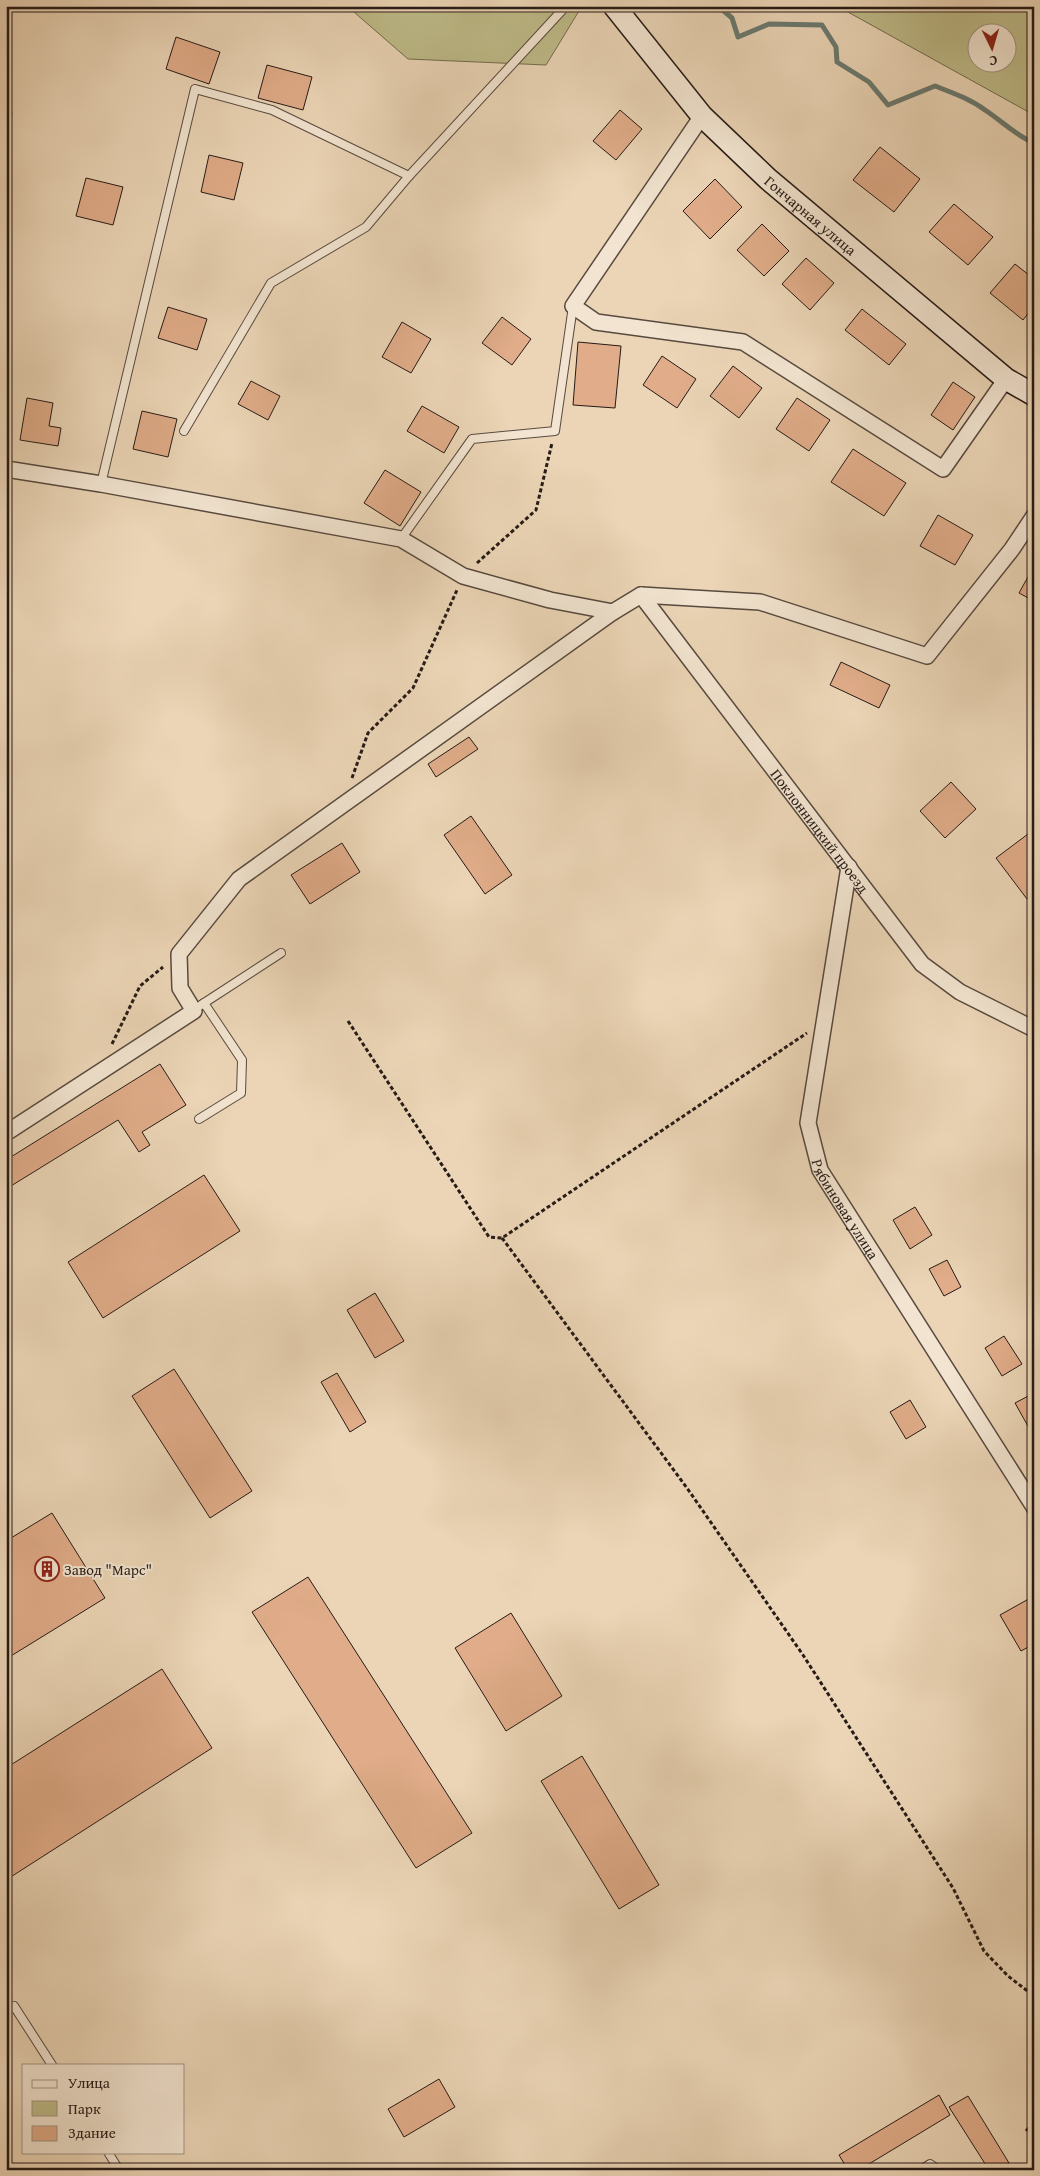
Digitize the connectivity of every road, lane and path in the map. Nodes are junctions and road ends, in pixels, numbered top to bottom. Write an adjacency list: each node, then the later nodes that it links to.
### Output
1 (566, 6): 4 (lane)
2 (614, 6): 3 (street, Гончарная улица)
3 (702, 116): 5 (street); 6 (street, Гончарная улица)
4 (409, 176): 8 (lane); 11 (lane)
5 (573, 306): 6 (street); 9 (lane)
6 (1006, 379): 7 (street, Гончарная улица)
7 (1034, 395)
8 (184, 431)
9 (555, 431): 13 (lane); 14 (path)
10 (6, 469): 11 (street)
11 (101, 484): 13 (street)
12 (1034, 516): 15 (street)
13 (401, 539): 14 (street)
14 (463, 576): 16 (street); 17 (path)
15 (641, 595): 16 (street); 18 (street, Поклонницкий проезд)
16 (613, 612): 17 (street)
17 (344, 802): 20 (street)
18 (849, 867): 23 (street, Рябиновая улица); 24 (street, Поклонницкий проезд)
19 (281, 953): 21 (lane)
20 (179, 954): 21 (street); 25 (path)
21 (199, 1007): 25 (street); 26 (lane)
22 (348, 1021): 28 (path)
23 (824, 1021): 28 (path); 29 (street, Рябиновая улица)
24 (1034, 1029)
25 (99, 1073): 27 (street)
26 (199, 1119)
27 (6, 1133)
28 (502, 1238): 30 (path)
29 (1034, 1508)
30 (1034, 1996)
31 (6, 2011): 32 (lane)
32 (51, 2064)
33 (1034, 2121): 34 (path)
34 (1026, 2131)
35 (109, 2154): 36 (lane)
36 (119, 2170)
37 (921, 2170): 38 (lane)
38 (938, 2170)

